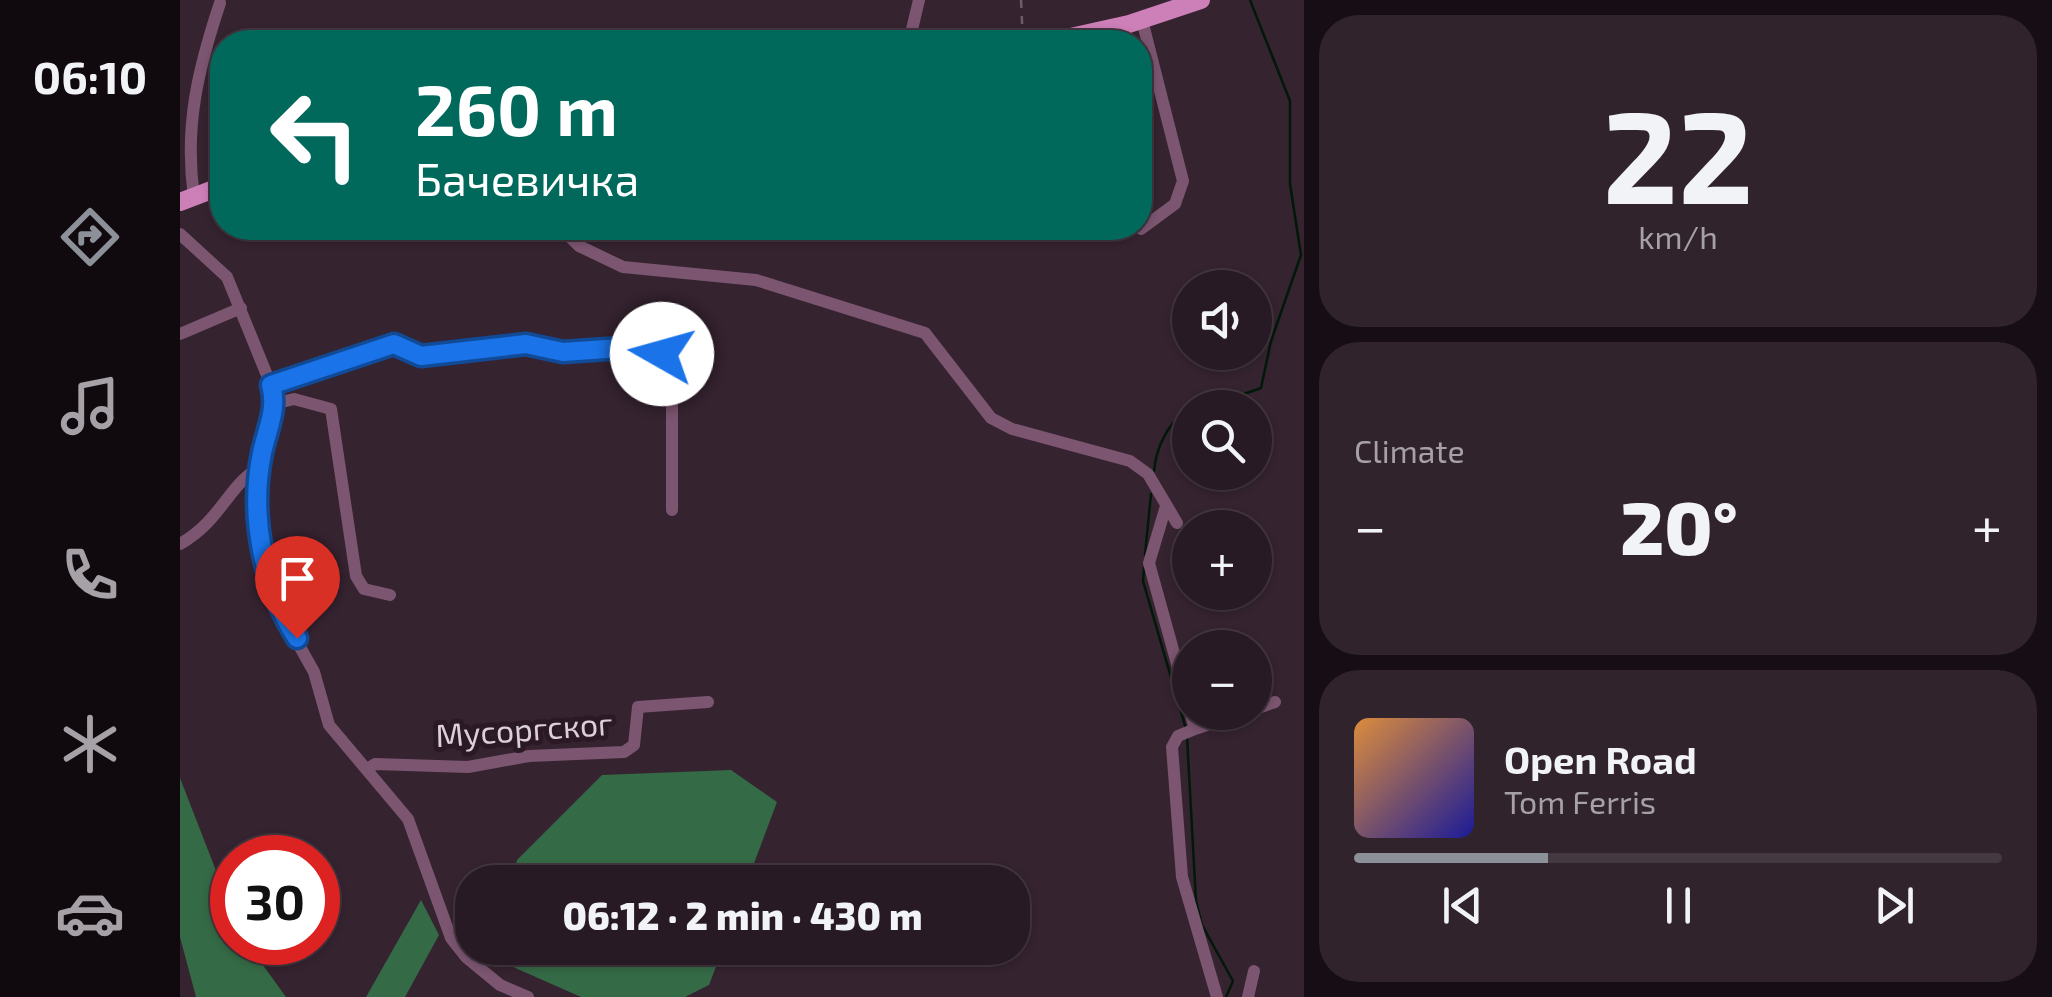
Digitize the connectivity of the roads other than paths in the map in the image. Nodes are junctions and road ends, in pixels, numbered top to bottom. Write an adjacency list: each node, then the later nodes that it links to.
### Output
1 (918, 0): 6 (street)
2 (1201, 0): 4 (main road)
3 (220, 3): 5 (street)
4 (1142, 20): 7 (main road); 8 (street)
5 (211, 30)
6 (912, 30)
7 (1099, 30)
8 (1145, 30)
9 (210, 34): 11 (street)
10 (1152, 58): 12 (street)
11 (187, 199)
12 (1152, 220)
13 (180, 234): 15 (street)
14 (573, 240): 20 (street)
15 (241, 308): 16 (street); 17 (street)
16 (180, 334)
17 (271, 385): 18 (street); 21 (street)
18 (274, 404): 19 (street); 24 (street)
19 (260, 467): 23 (street); 30 (street)
20 (1166, 506): 22 (street); 25 (street)
21 (672, 510)
22 (1172, 515)
23 (180, 544)
24 (390, 595)
25 (1172, 630)
26 (708, 702): 30 (street, Мусоргског)
27 (1275, 702): 28 (street)
28 (1272, 703)
29 (1193, 730): 33 (street)
30 (367, 769): 32 (street)
31 (1254, 971): 34 (street)
32 (528, 997)
33 (1217, 997)
34 (1248, 997)

